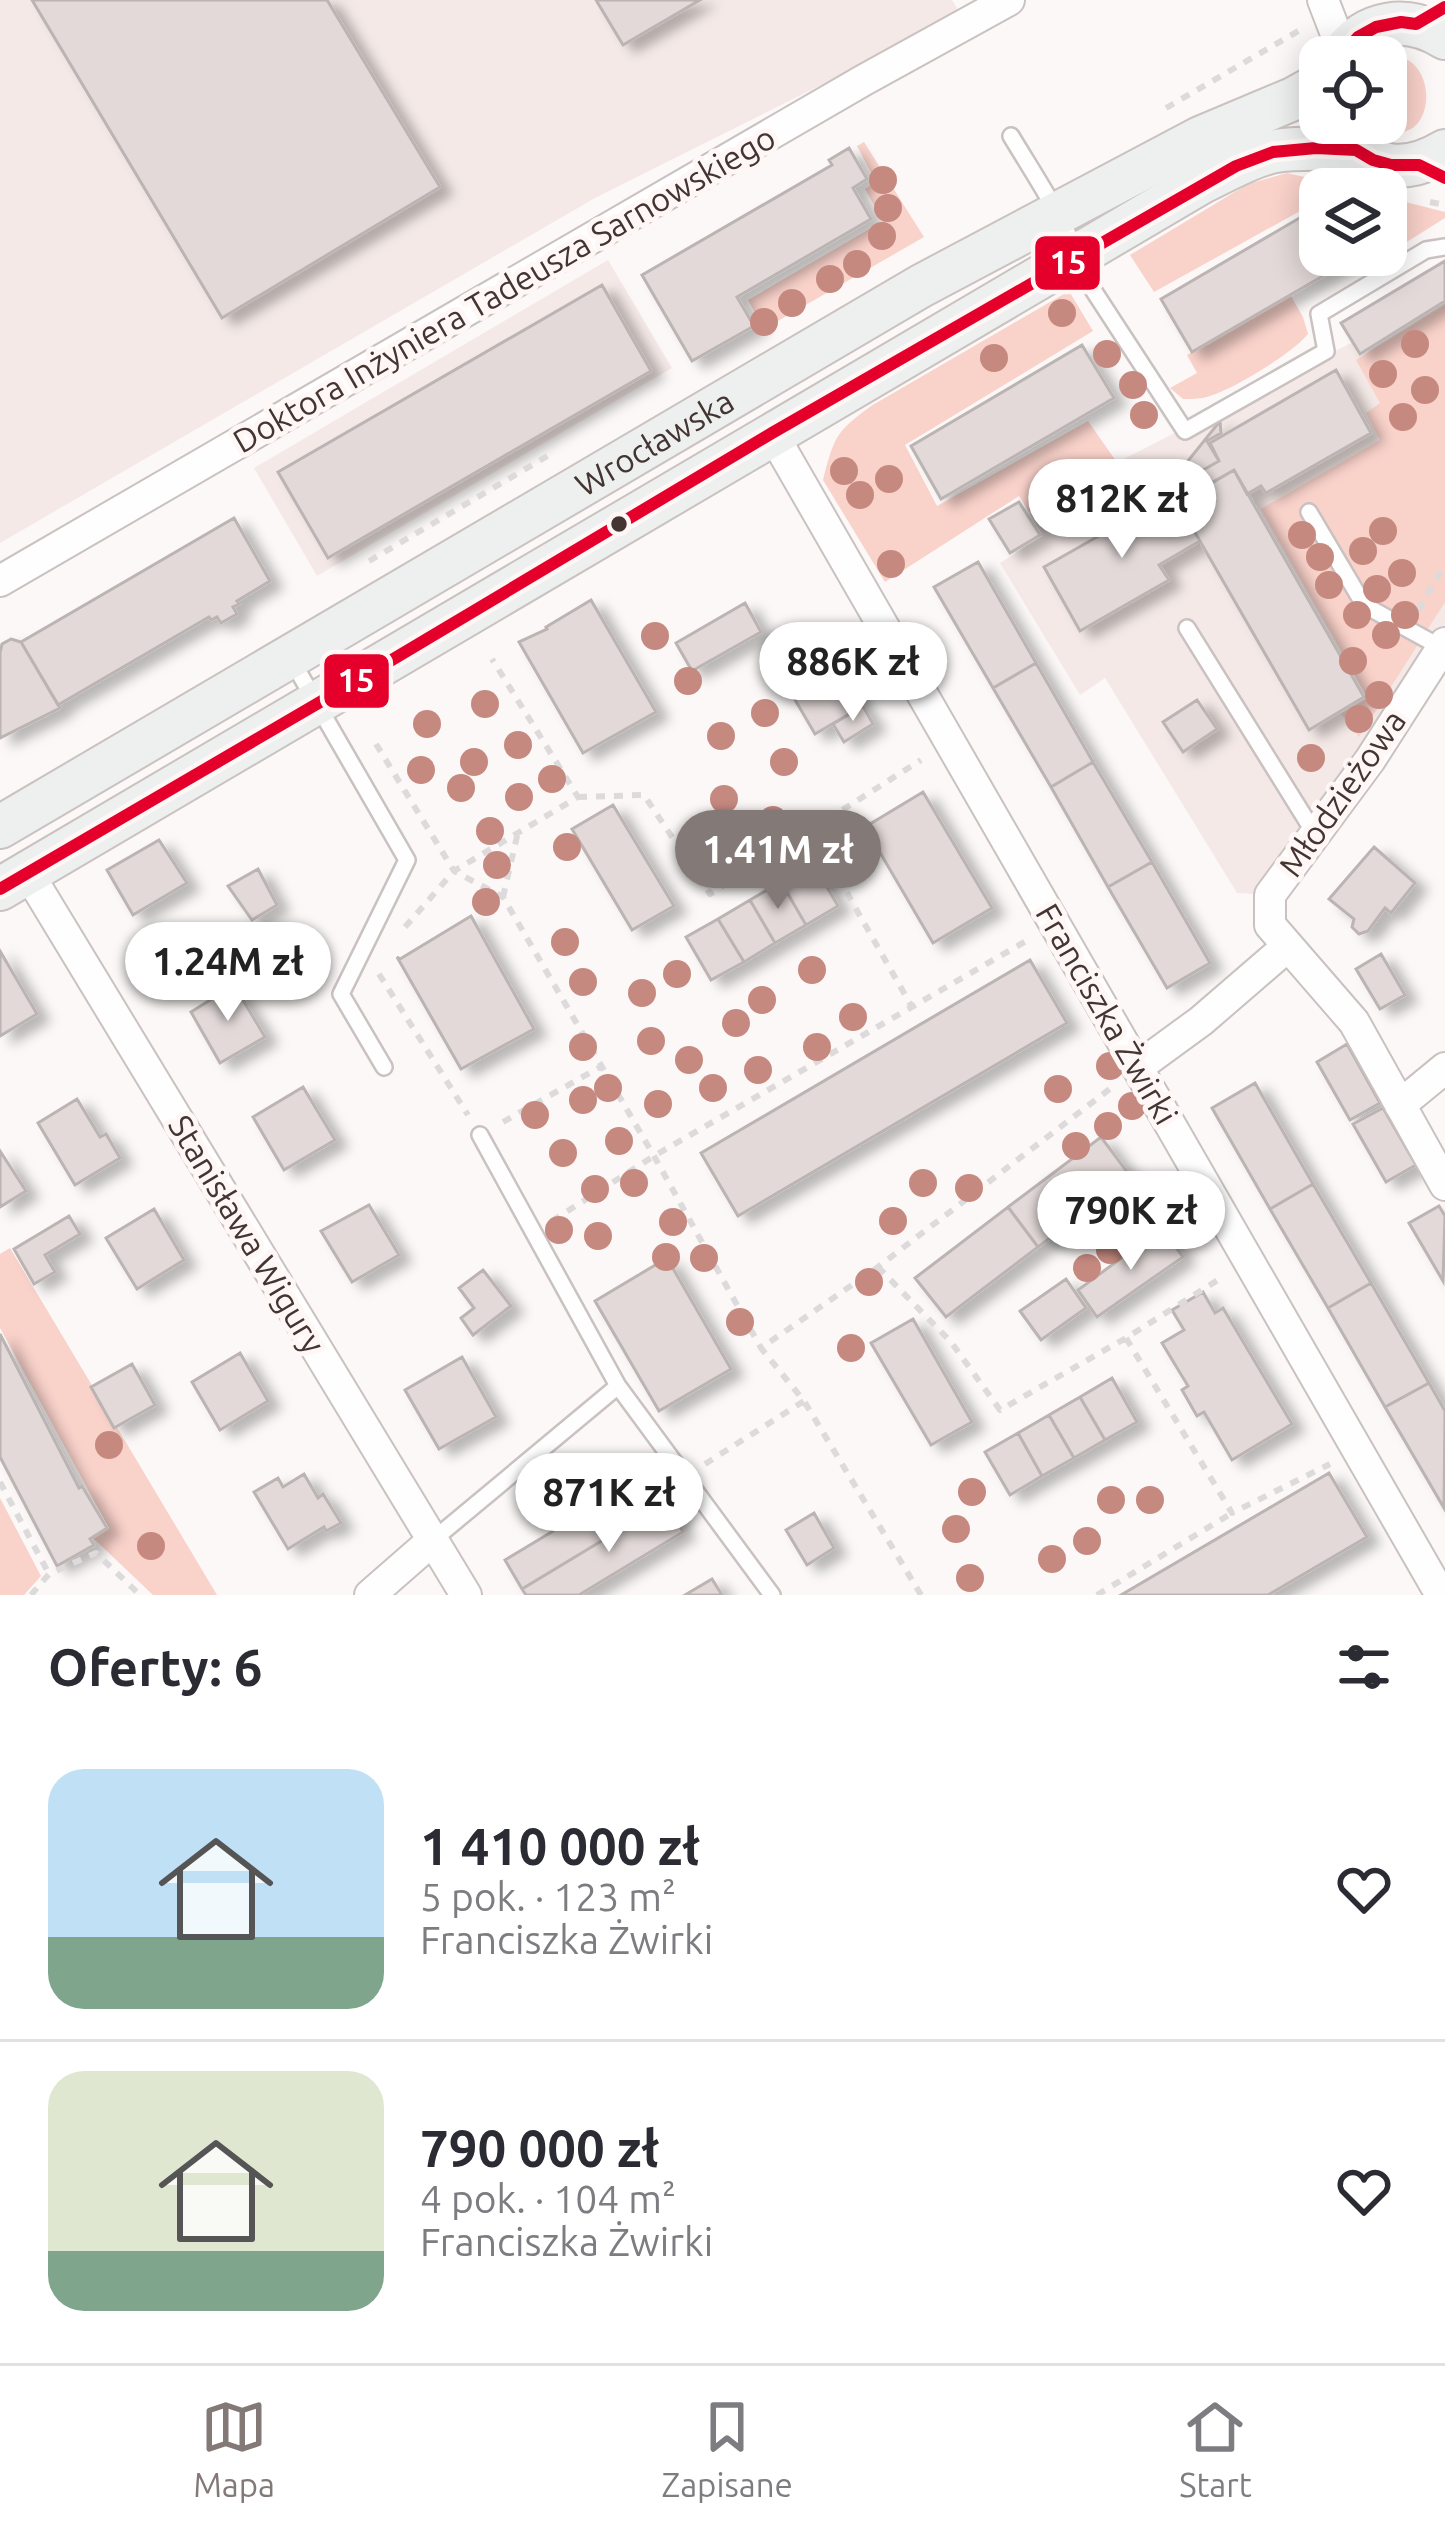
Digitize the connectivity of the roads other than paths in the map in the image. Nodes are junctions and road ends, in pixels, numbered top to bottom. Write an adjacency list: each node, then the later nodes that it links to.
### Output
1 (1010, 0): 16 (street, Doktora Inżyniera Tadeusza Sarnowskiego)
2 (1323, 0): 4 (street)
3 (1417, 18): 5 (main road, Wrocławska)
4 (1329, 36)
5 (1360, 36)
6 (1299, 94): 11 (main road, Wrocławska)
7 (1011, 136): 11 (lane)
8 (1327, 144): 13 (main road, Wrocławska)
9 (1354, 144): 10 (main road, Wrocławska)
10 (1436, 164)
11 (1058, 214): 13 (lane); 19 (main road, Wrocławska)
12 (1445, 247): 13 (lane)
13 (1078, 256): 14 (main road, Wrocławska)
14 (772, 433): 20 (main road, Wrocławska); 26 (street, Franciszka Żwirki)
15 (1309, 512): 18 (lane)
16 (0, 581)
17 (1187, 628): 22 (lane)
18 (1443, 646): 22 (street, Młodzieżowa)
19 (290, 657): 20 (lane); 21 (main road, Wrocławska)
20 (317, 704): 23 (main road, Wrocławska); 25 (lane)
21 (0, 826)
22 (1316, 834): 24 (street, Młodzieżowa)
23 (14, 881): 32 (street, Stanisława Wigury)
24 (1288, 946): 26 (street); 28 (street, Młodzieżowa)
25 (384, 1067)
26 (1138, 1067): 33 (street, Franciszka Żwirki)
27 (1445, 1068): 28 (street)
28 (1400, 1105): 30 (street, Młodzieżowa)
29 (480, 1135): 31 (lane)
30 (1445, 1185)
31 (618, 1386): 32 (lane); 36 (lane)
32 (433, 1540): 34 (street); 35 (street, Stanisława Wigury)
33 (1440, 1586)
34 (370, 1595)
35 (466, 1595)
36 (772, 1595)

